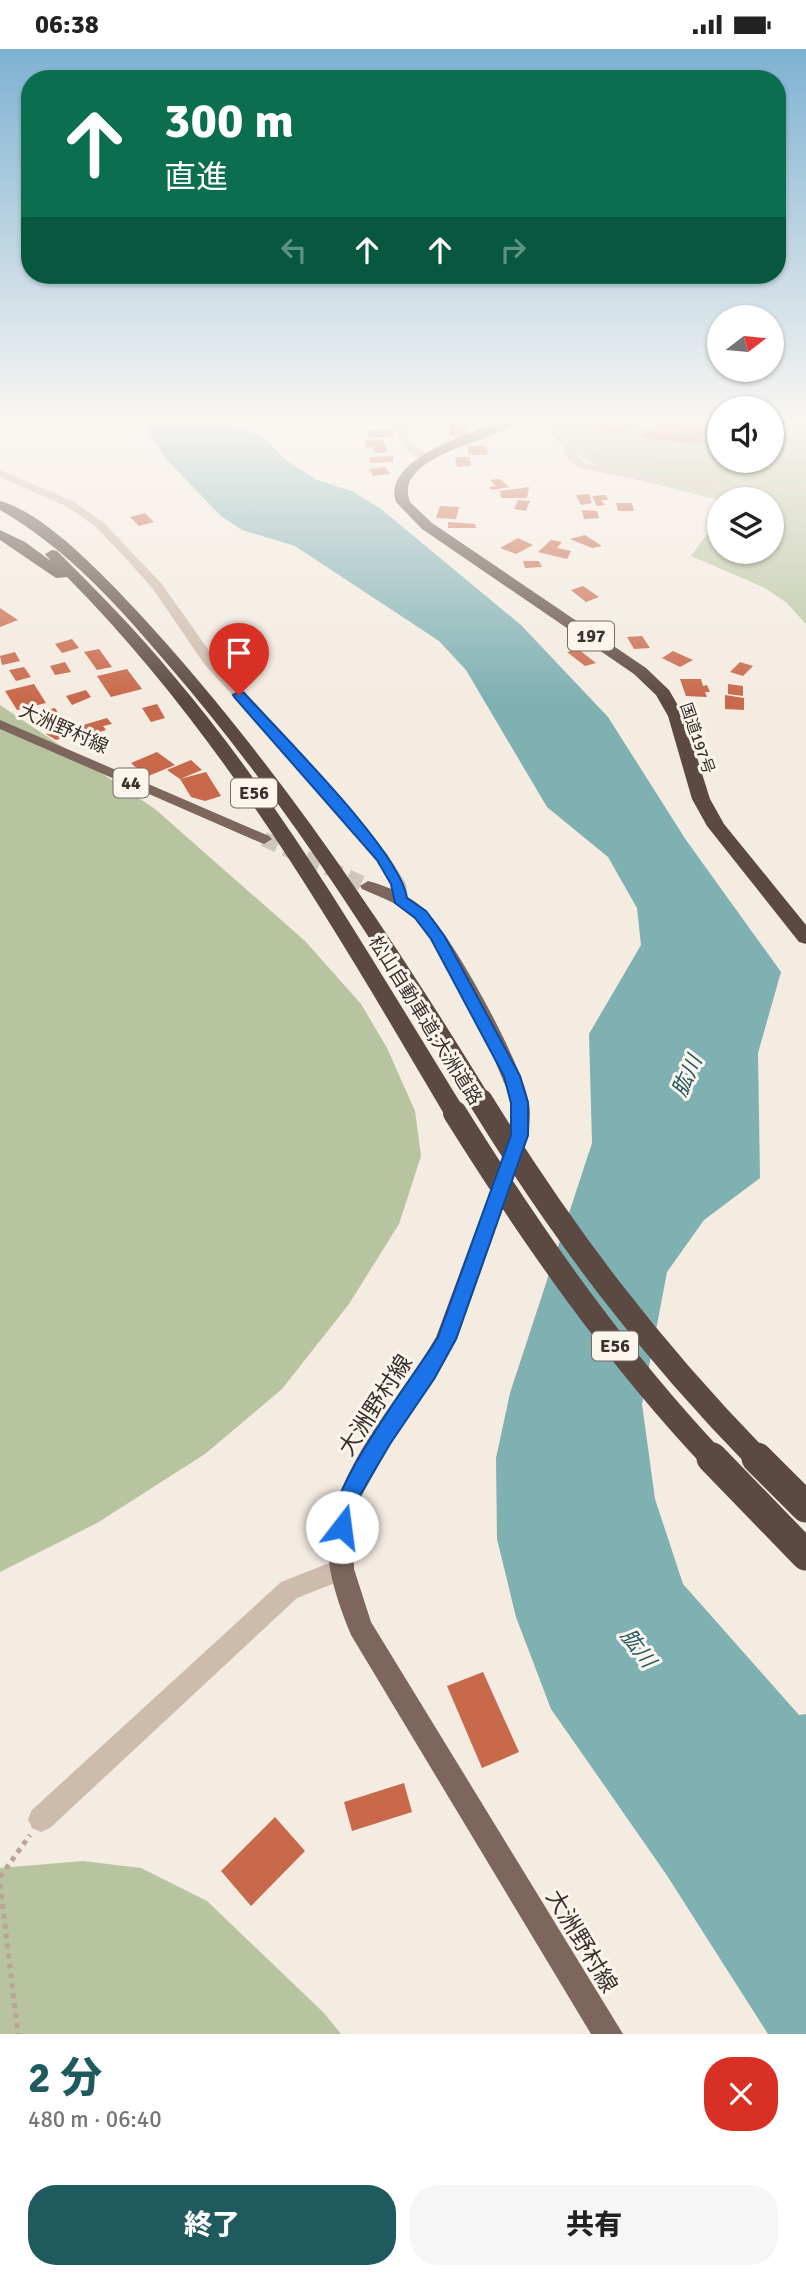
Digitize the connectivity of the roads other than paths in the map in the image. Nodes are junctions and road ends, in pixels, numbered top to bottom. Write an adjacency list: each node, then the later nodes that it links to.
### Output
1 (15, 515): 7 (highway, 松山自動車道;大洲道路 / E56)
2 (42, 515): 7 (highway)
3 (85, 515): 11 (street)
4 (414, 515): 12 (highway, 国道197号 / 197)
5 (0, 518): 7 (highway, 松山自動車道;大洲道路 / E56)
6 (0, 534): 7 (highway)
7 (145, 641): 13 (highway, 松山自動車道;大洲道路 / E56, bridge); 14 (highway, 松山自動車道;大洲道路 / E56, bridge)
8 (0, 724): 9 (main road, 大洲野村線 / 44)
9 (264, 839)
10 (368, 886): 11 (main road, 大洲野村線)
11 (400, 899): 15 (main road, 大洲野村線)
12 (806, 938)
13 (806, 1507)
14 (806, 1555)
15 (342, 1569): 16 (street); 17 (main road, 大洲野村線)
16 (41, 1819)
17 (608, 2034)

